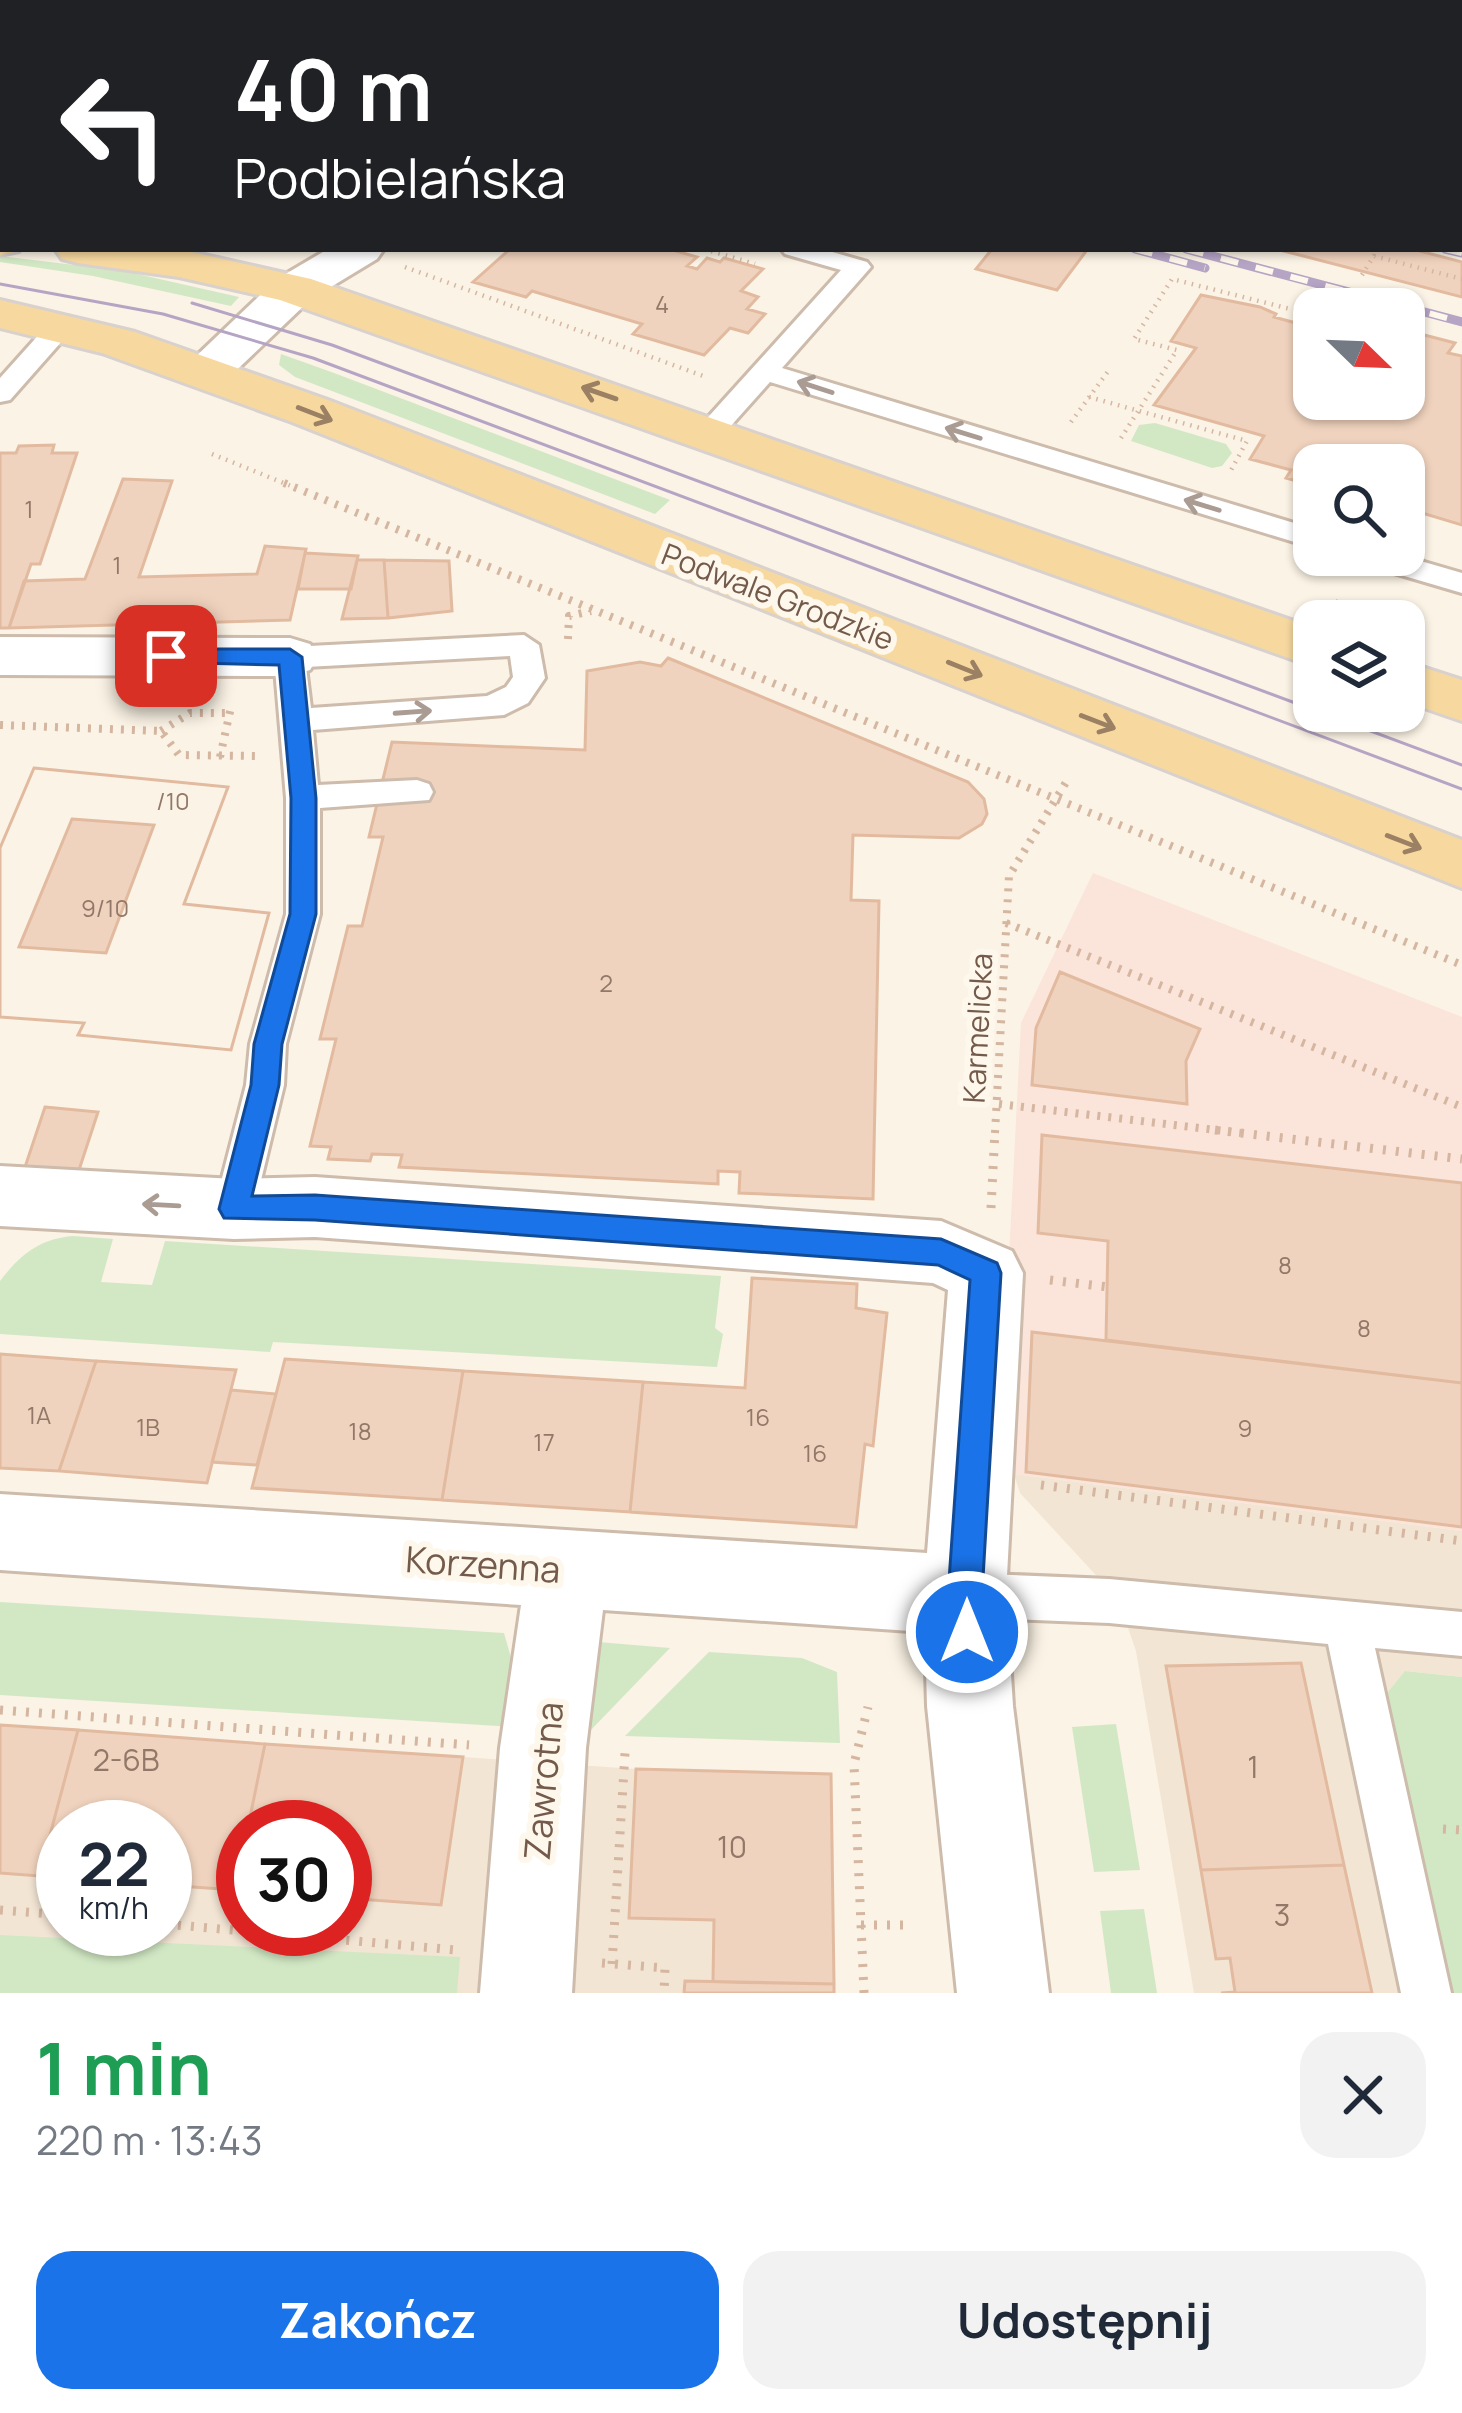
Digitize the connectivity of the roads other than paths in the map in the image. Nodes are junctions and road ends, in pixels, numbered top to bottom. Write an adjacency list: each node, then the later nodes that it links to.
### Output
1 (100, 252): 4 (main road)
2 (805, 252): 7 (lane)
3 (377, 254): 4 (street)
4 (303, 269): 8 (street); 10 (main road, one-way to 4)
5 (0, 314): 6 (main road, Podwale Grodzkie)
6 (61, 326): 8 (main road, Podwale Grodzkie); 9 (lane)
7 (766, 372): 10 (lane); 11 (lane, one-way to 7)
8 (206, 373): 22 (main road, Podwale Grodzkie, one-way to 22)
9 (0, 394)
10 (710, 432): 14 (main road)
11 (1293, 533)
12 (1425, 573): 13 (lane)
13 (1462, 584)
14 (1293, 640)
15 (0, 656): 16 (street)
16 (290, 657): 19 (lane); 19 (lane, one-way to 16)
17 (1425, 688): 18 (main road)
18 (1462, 701)
19 (296, 719): 21 (lane)
20 (417, 792): 21 (lane)
21 (303, 798): 24 (lane)
22 (1462, 865)
23 (0, 1196): 24 (street, one-way to 23)
24 (234, 1209): 27 (street)
25 (0, 1532): 26 (street, Korzenna)
26 (567, 1569): 27 (street, Korzenna); 30 (street, Zawrotna)
27 (965, 1595): 28 (lane); 31 (street)
28 (1346, 1620): 29 (lane); 32 (lane)
29 (1462, 1634)
30 (551, 1968)
31 (1003, 1993)
32 (1426, 1993)

